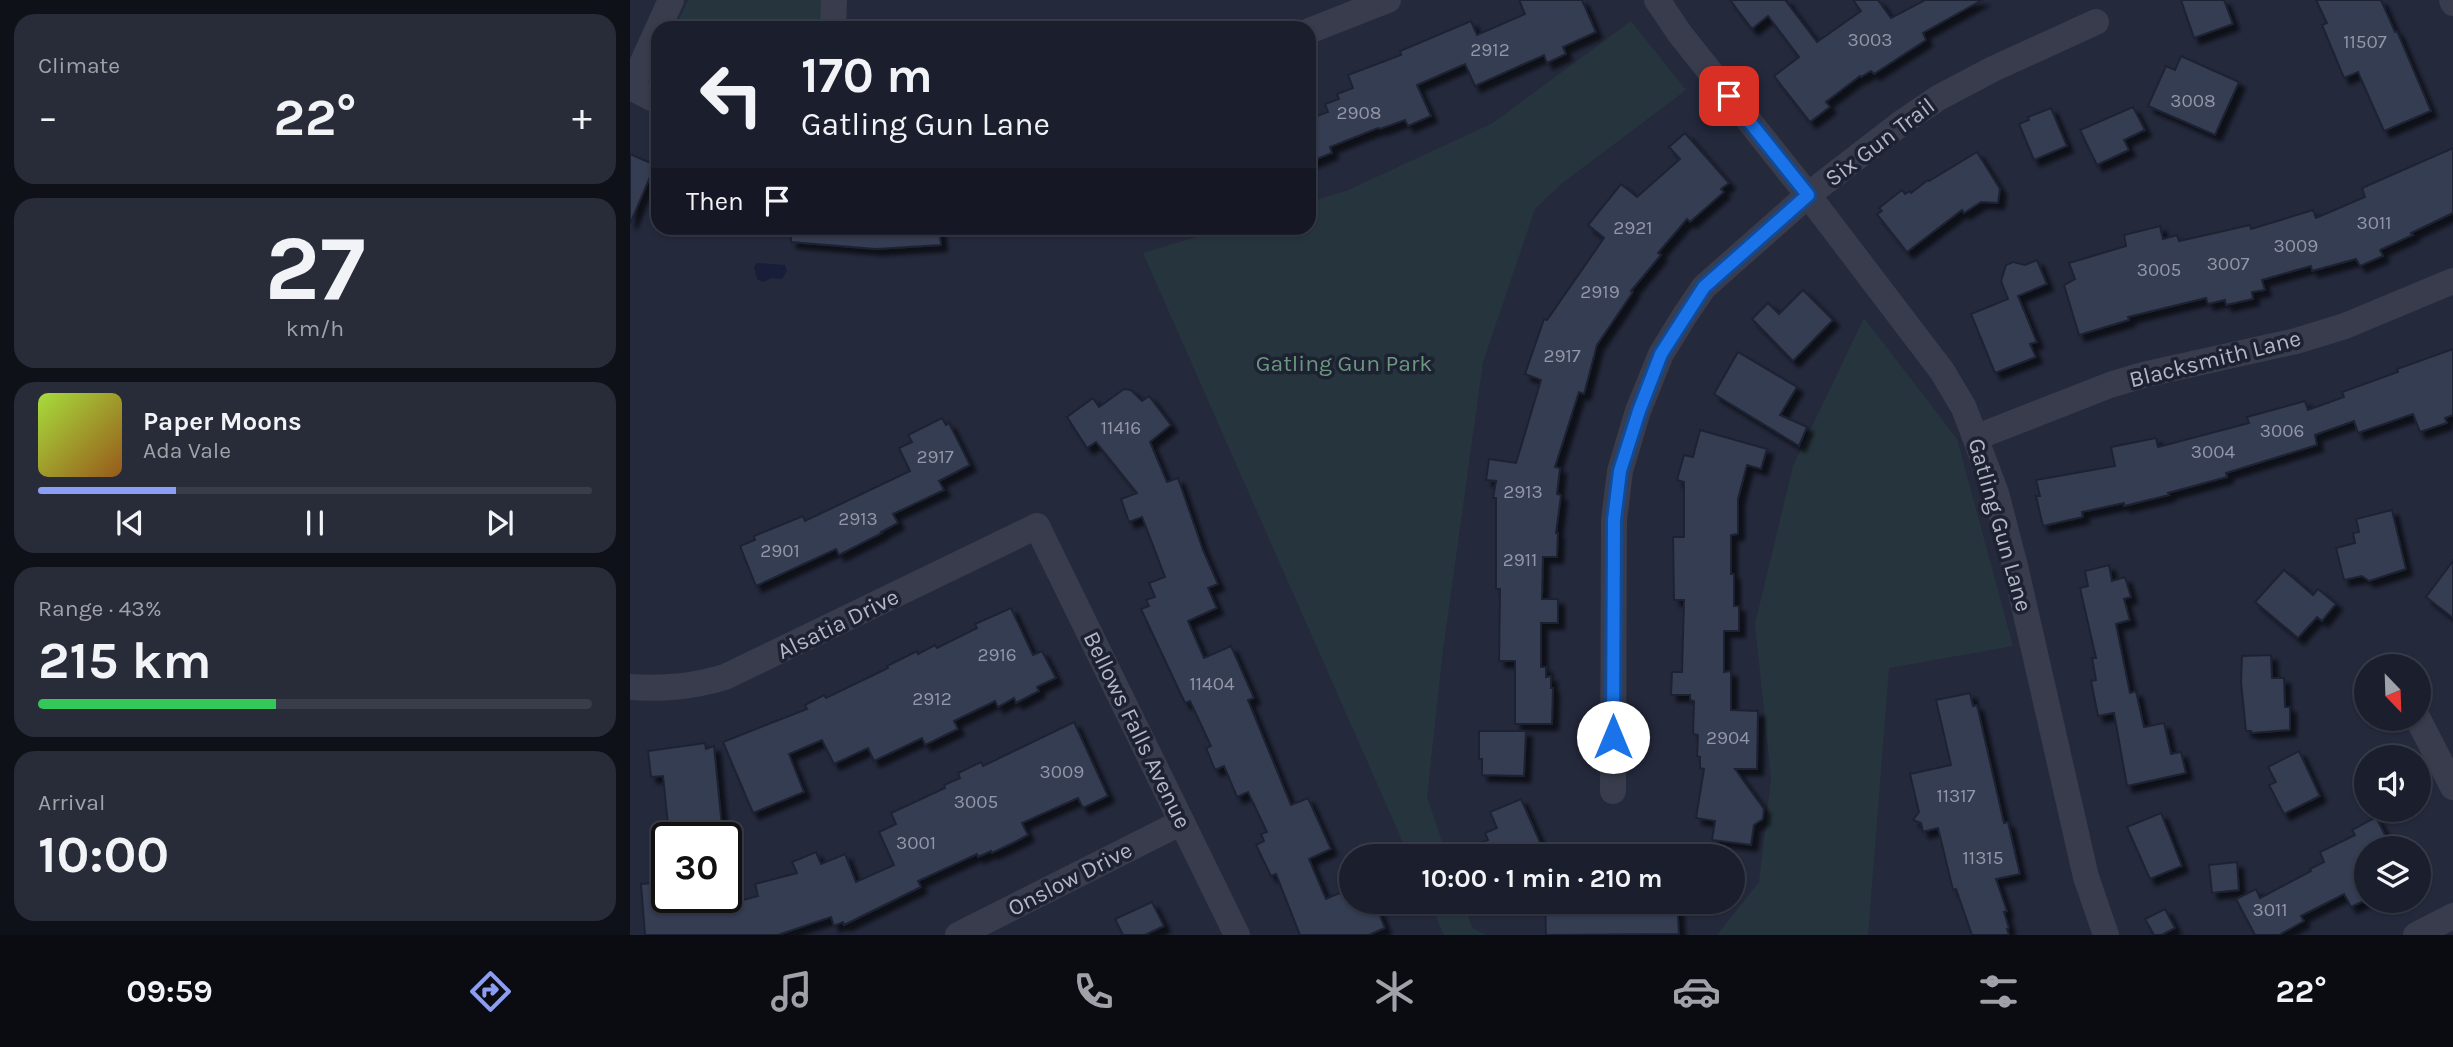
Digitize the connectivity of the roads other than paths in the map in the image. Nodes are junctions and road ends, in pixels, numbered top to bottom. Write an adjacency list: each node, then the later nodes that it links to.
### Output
1 (671, 0): 5 (street)
2 (834, 0): 6 (street)
3 (1388, 0): 8 (street)
4 (1657, 0): 12 (street, Gatling Gun Lane)
5 (661, 21)
6 (833, 21)
7 (2096, 22): 12 (street, Six Gun Trail)
8 (1316, 28)
9 (651, 44): 10 (street)
10 (631, 88): 11 (street)
11 (651, 98)
12 (1808, 195): 14 (street, Gatling Gun Lane); 19 (street, Six Gun Trail)
13 (2453, 281): 14 (street, Blacksmith Lane)
14 (1977, 438): 24 (street, Gatling Gun Lane)
15 (1037, 526): 16 (street, Alsatia Drive); 20 (street, Bellows Falls Avenue)
16 (630, 687)
17 (2425, 732): 18 (street)
18 (2453, 787)
19 (1613, 791)
20 (1182, 822): 22 (street, Onslow Drive); 23 (street, Bellows Falls Avenue)
21 (2453, 916): 25 (street)
22 (958, 935)
23 (1237, 935)
24 (2106, 935)
25 (2416, 935)

